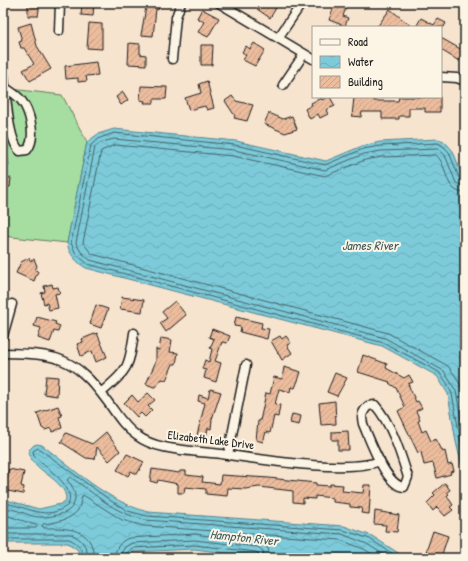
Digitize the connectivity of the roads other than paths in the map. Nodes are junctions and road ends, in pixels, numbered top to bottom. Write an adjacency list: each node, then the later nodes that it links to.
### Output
1 (60, 3): 5 (street)
2 (181, 3): 8 (street)
3 (219, 3): 6 (street)
4 (302, 3): 6 (street)
5 (59, 31)
6 (278, 38): 7 (street)
7 (304, 54): 9 (street); 13 (street)
8 (172, 58)
9 (312, 58)
10 (3, 70): 14 (street)
11 (442, 78): 12 (street)
12 (465, 81)
13 (283, 85)
14 (6, 88): 14 (street)
15 (12, 304): 17 (street)
16 (134, 333): 20 (street)
17 (3, 336)
18 (3, 353): 20 (street, Elizabeth Lake Drive)
19 (246, 365): 21 (street)
20 (101, 393): 21 (street, Elizabeth Lake Drive)
21 (228, 455): 22 (street, Elizabeth Lake Drive)
22 (380, 461): 22 (street)

